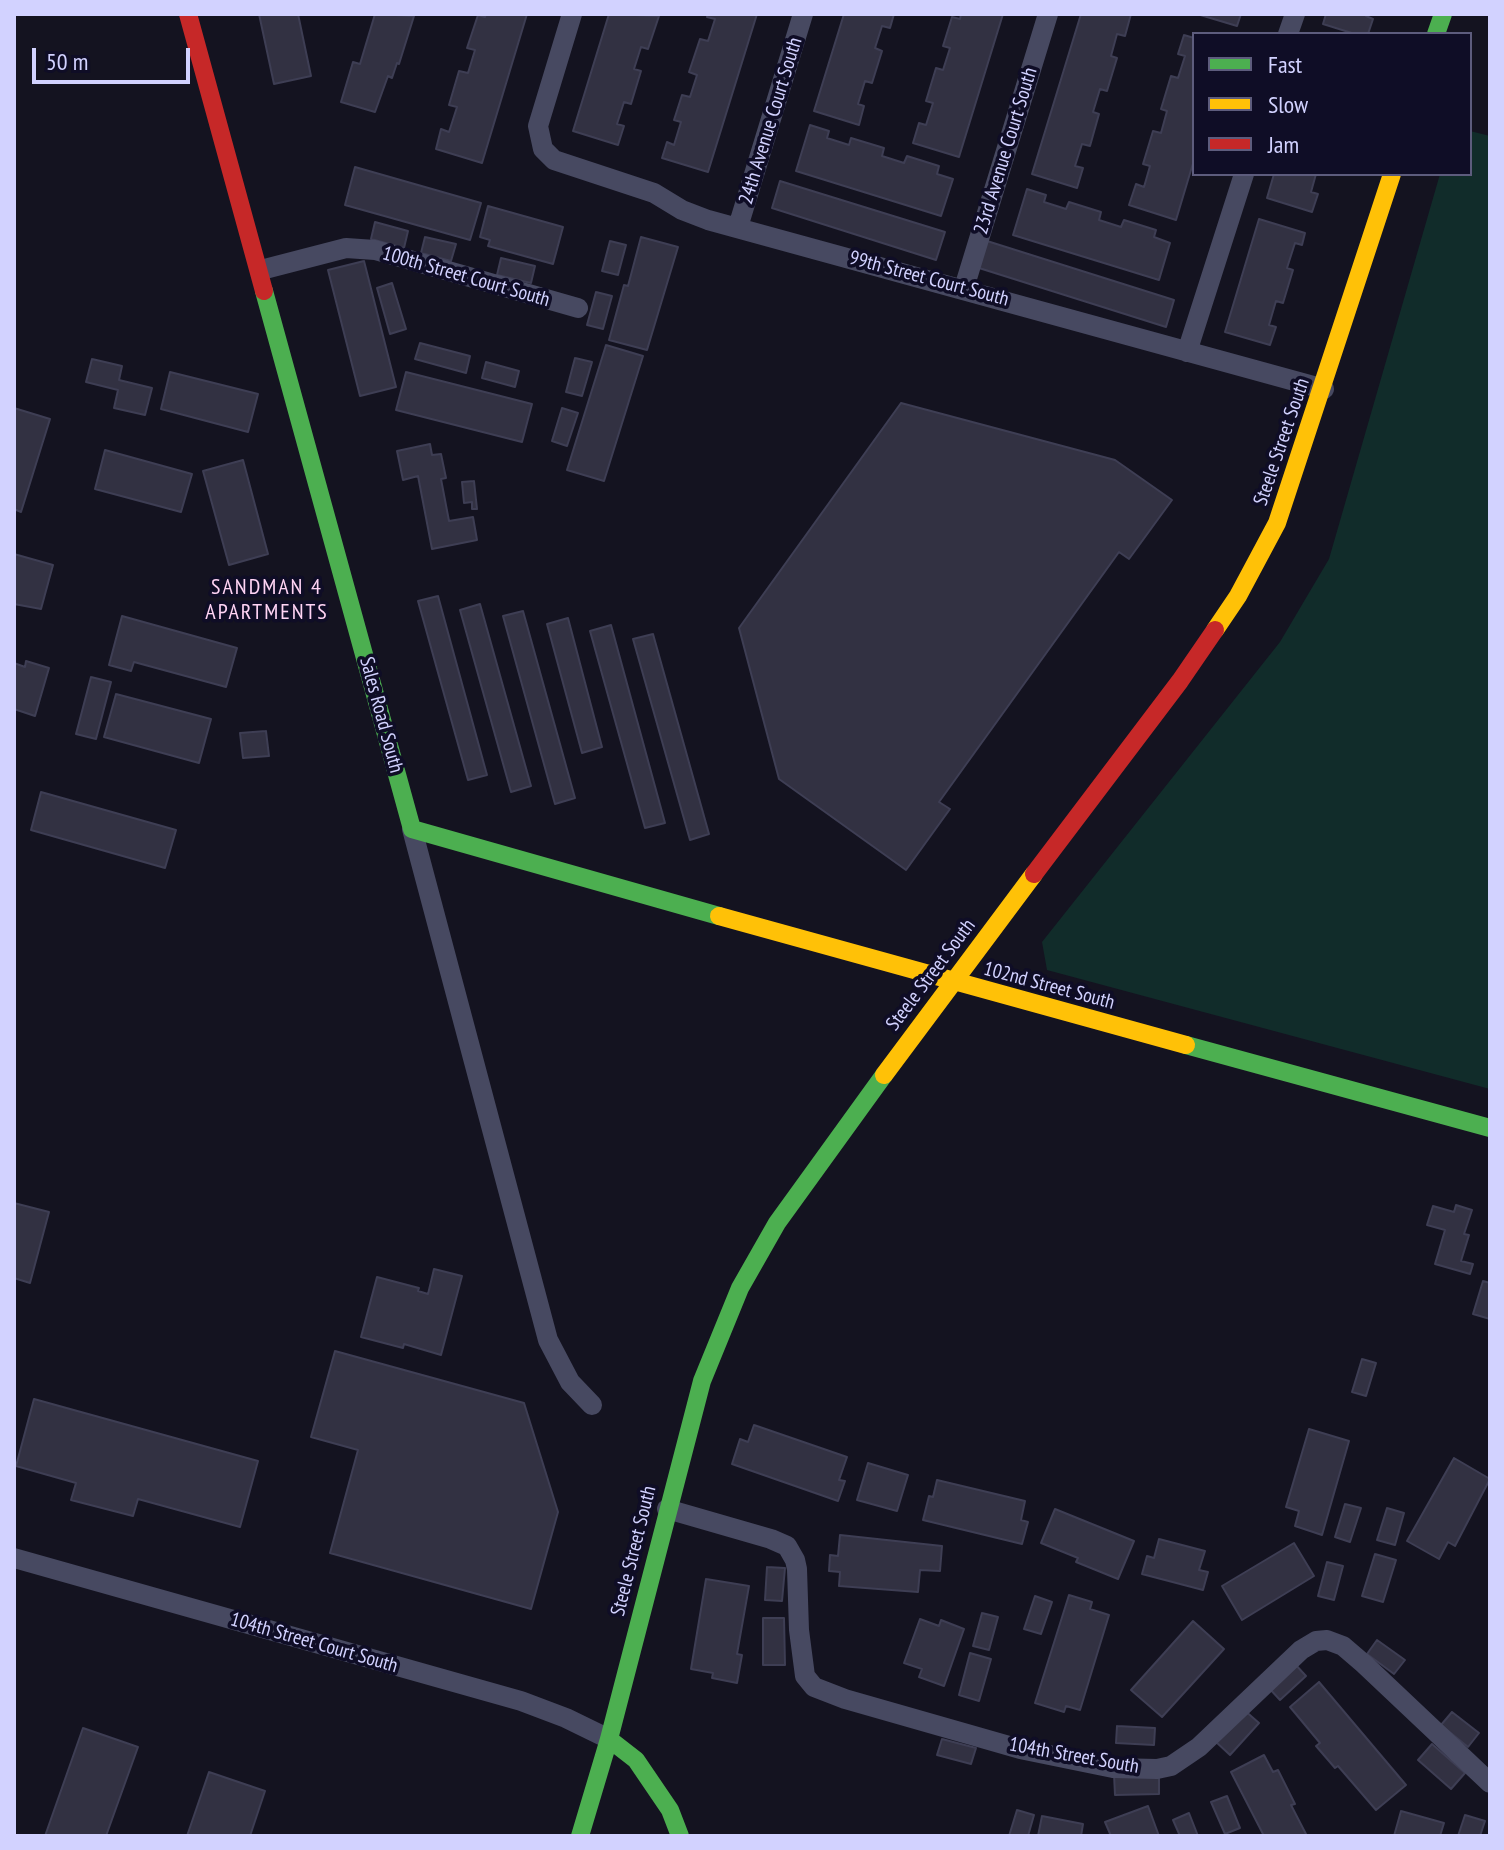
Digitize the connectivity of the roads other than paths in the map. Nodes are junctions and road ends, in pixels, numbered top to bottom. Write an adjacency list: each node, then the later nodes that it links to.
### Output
1 (188, 14): 8 (street, Sales Road South)
2 (572, 14): 7 (street, 99th Street Court South)
3 (803, 14): 7 (street, 24th Avenue Court South)
4 (1048, 14): 9 (street, 23rd Avenue Court South)
5 (1243, 176): 11 (street)
6 (1391, 176): 12 (street, Steele Street South)
7 (738, 227): 9 (street, 99th Street Court South)
8 (261, 270): 10 (street, 100th Street Court South); 13 (street, Sales Road South)
9 (964, 288): 11 (street, 99th Street Court South)
10 (578, 308)
11 (1187, 352): 12 (street, 99th Street Court South)
12 (1324, 389): 14 (street, Steele Street South)
13 (412, 829): 14 (street, 102nd Street South); 16 (street, Sales Road South)
14 (952, 982): 15 (street, 102nd Street South); 17 (street, Steele Street South)
15 (1490, 1128)
16 (592, 1405)
17 (667, 1509): 19 (street, Steele Street South); 20 (street, 104th Street South)
18 (14, 1558): 19 (street, 104th Street Court South)
19 (609, 1739): 21 (street, Steele Street South); 22 (street)
20 (1490, 1783)
21 (580, 1836)
22 (680, 1836)

